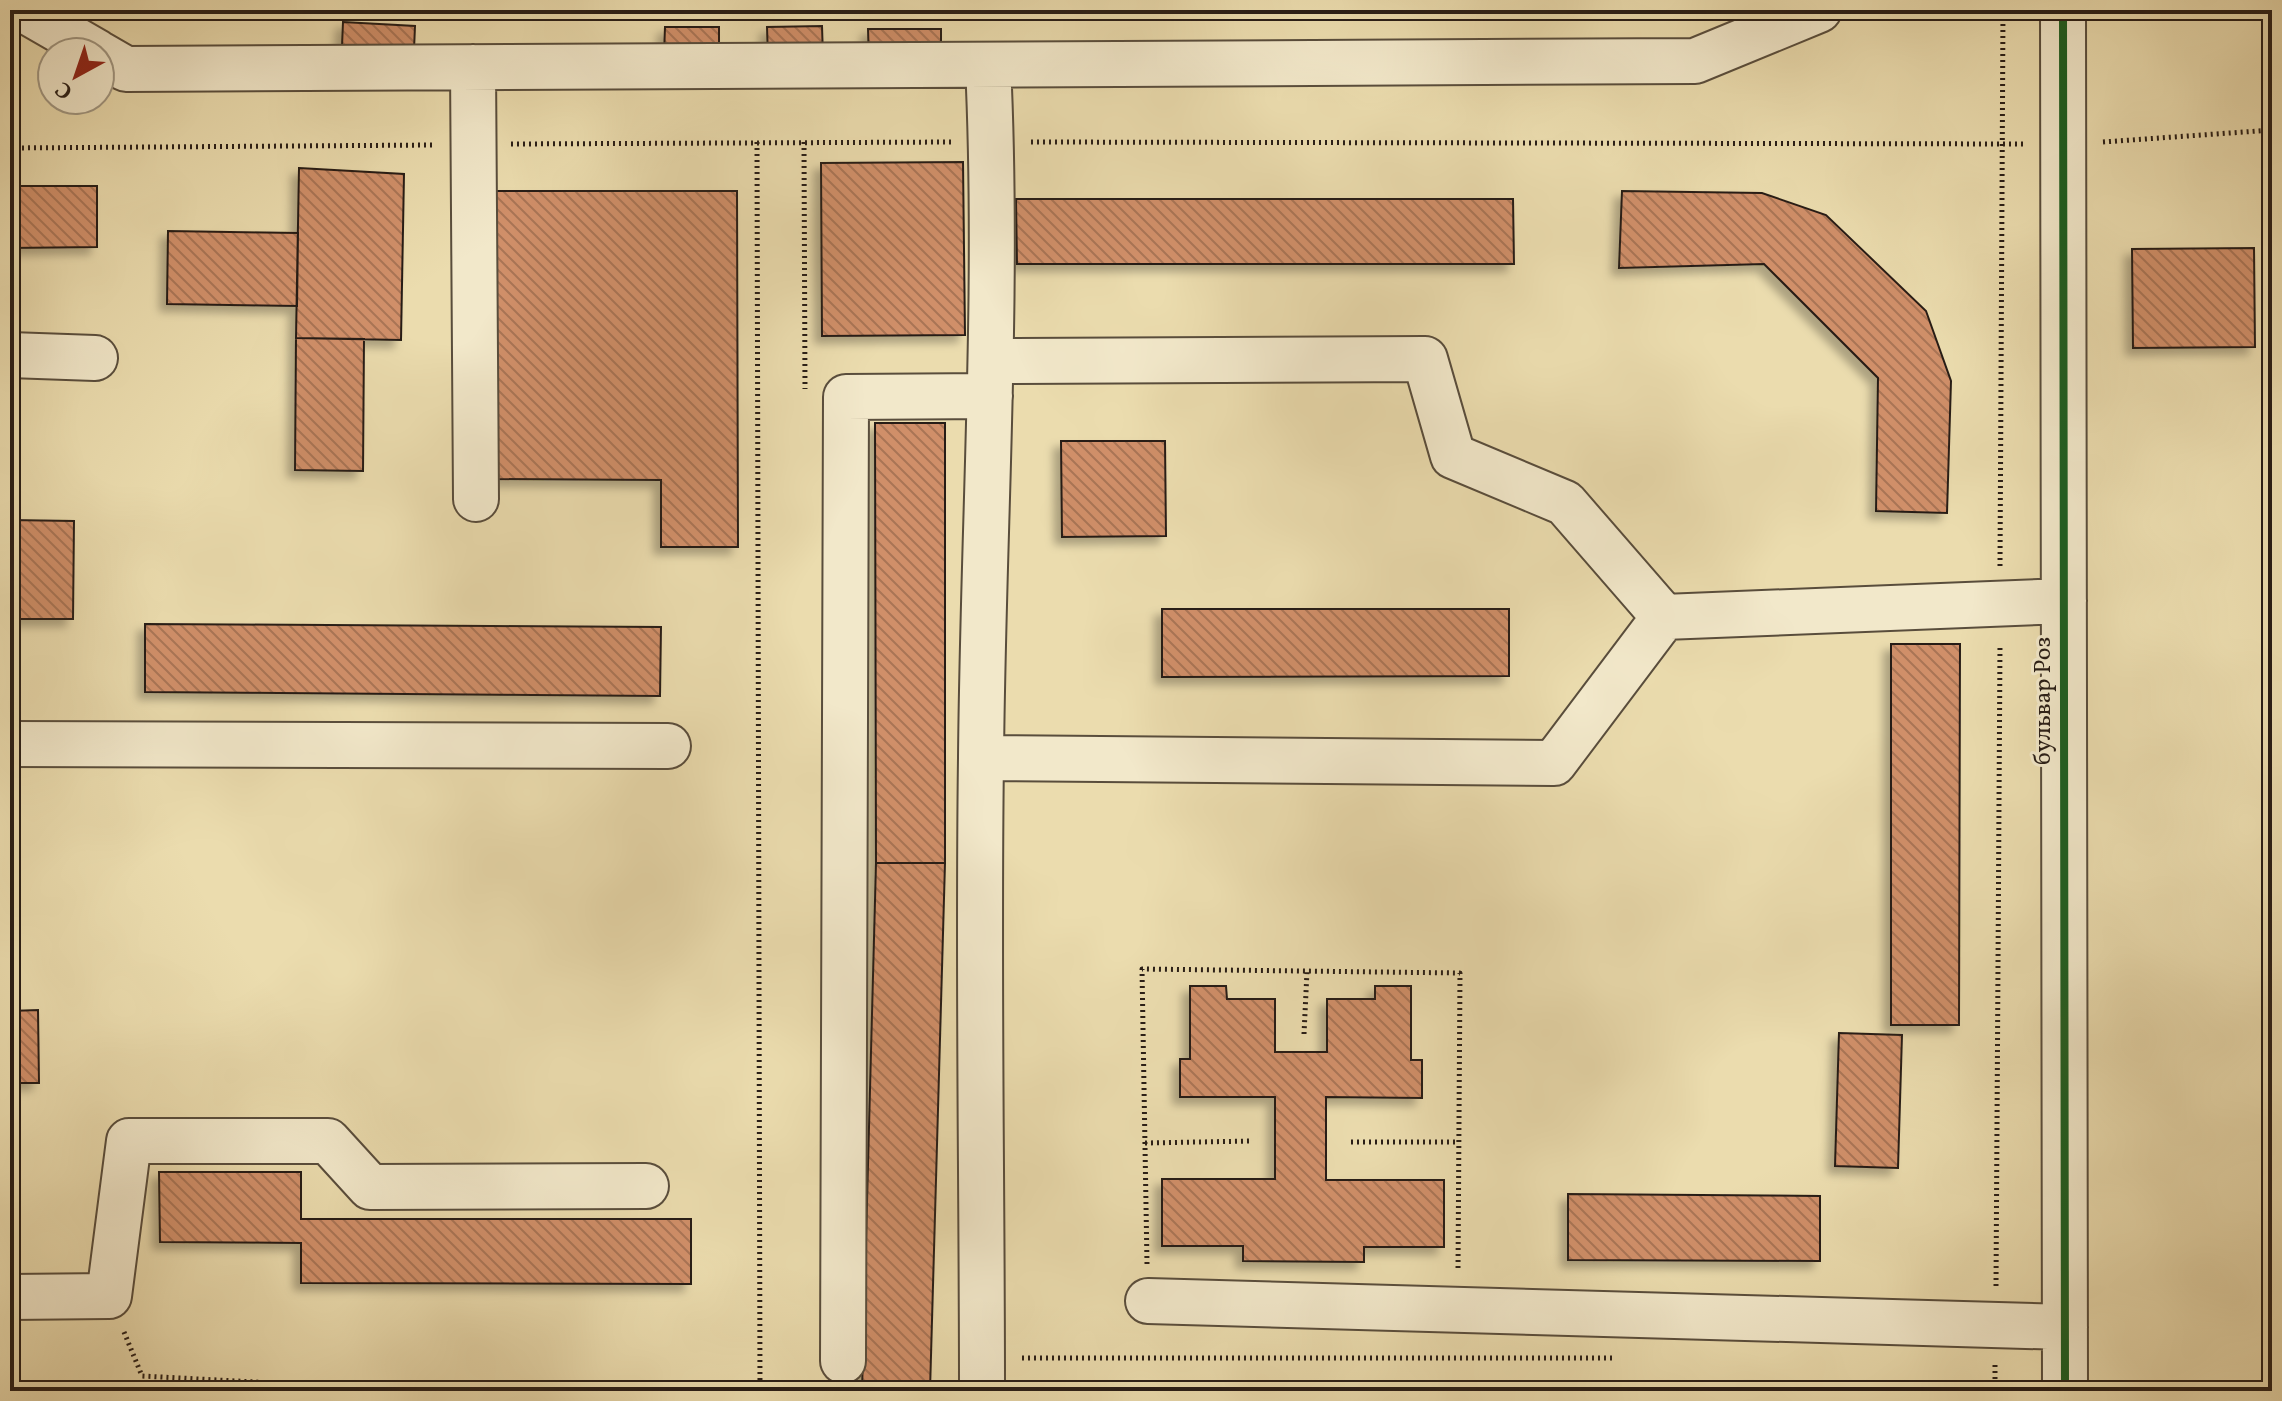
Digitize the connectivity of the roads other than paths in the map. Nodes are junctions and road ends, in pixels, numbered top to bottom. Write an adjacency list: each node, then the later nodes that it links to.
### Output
1 (24, 10): 4 (street)
2 (1819, 10): 6 (street)
3 (2063, 10): 12 (street, бульвар Роз)
4 (69, 36)
5 (116, 63): 7 (street)
6 (988, 65): 7 (street); 10 (street)
7 (473, 67): 11 (street)
8 (10, 355): 9 (street)
9 (95, 358)
10 (991, 378): 13 (street); 16 (street); 21 (street)
11 (476, 499)
12 (2064, 601): 13 (street); 20 (street, бульвар Роз)
13 (1664, 617): 16 (street)
14 (10, 744): 15 (street)
15 (668, 746)
16 (981, 758): 22 (street)
17 (646, 1186): 18 (street)
18 (10, 1297)
19 (1148, 1301): 20 (street)
20 (2065, 1327): 23 (street, бульвар Роз)
21 (843, 1361)
22 (982, 1375)
23 (2065, 1391)

